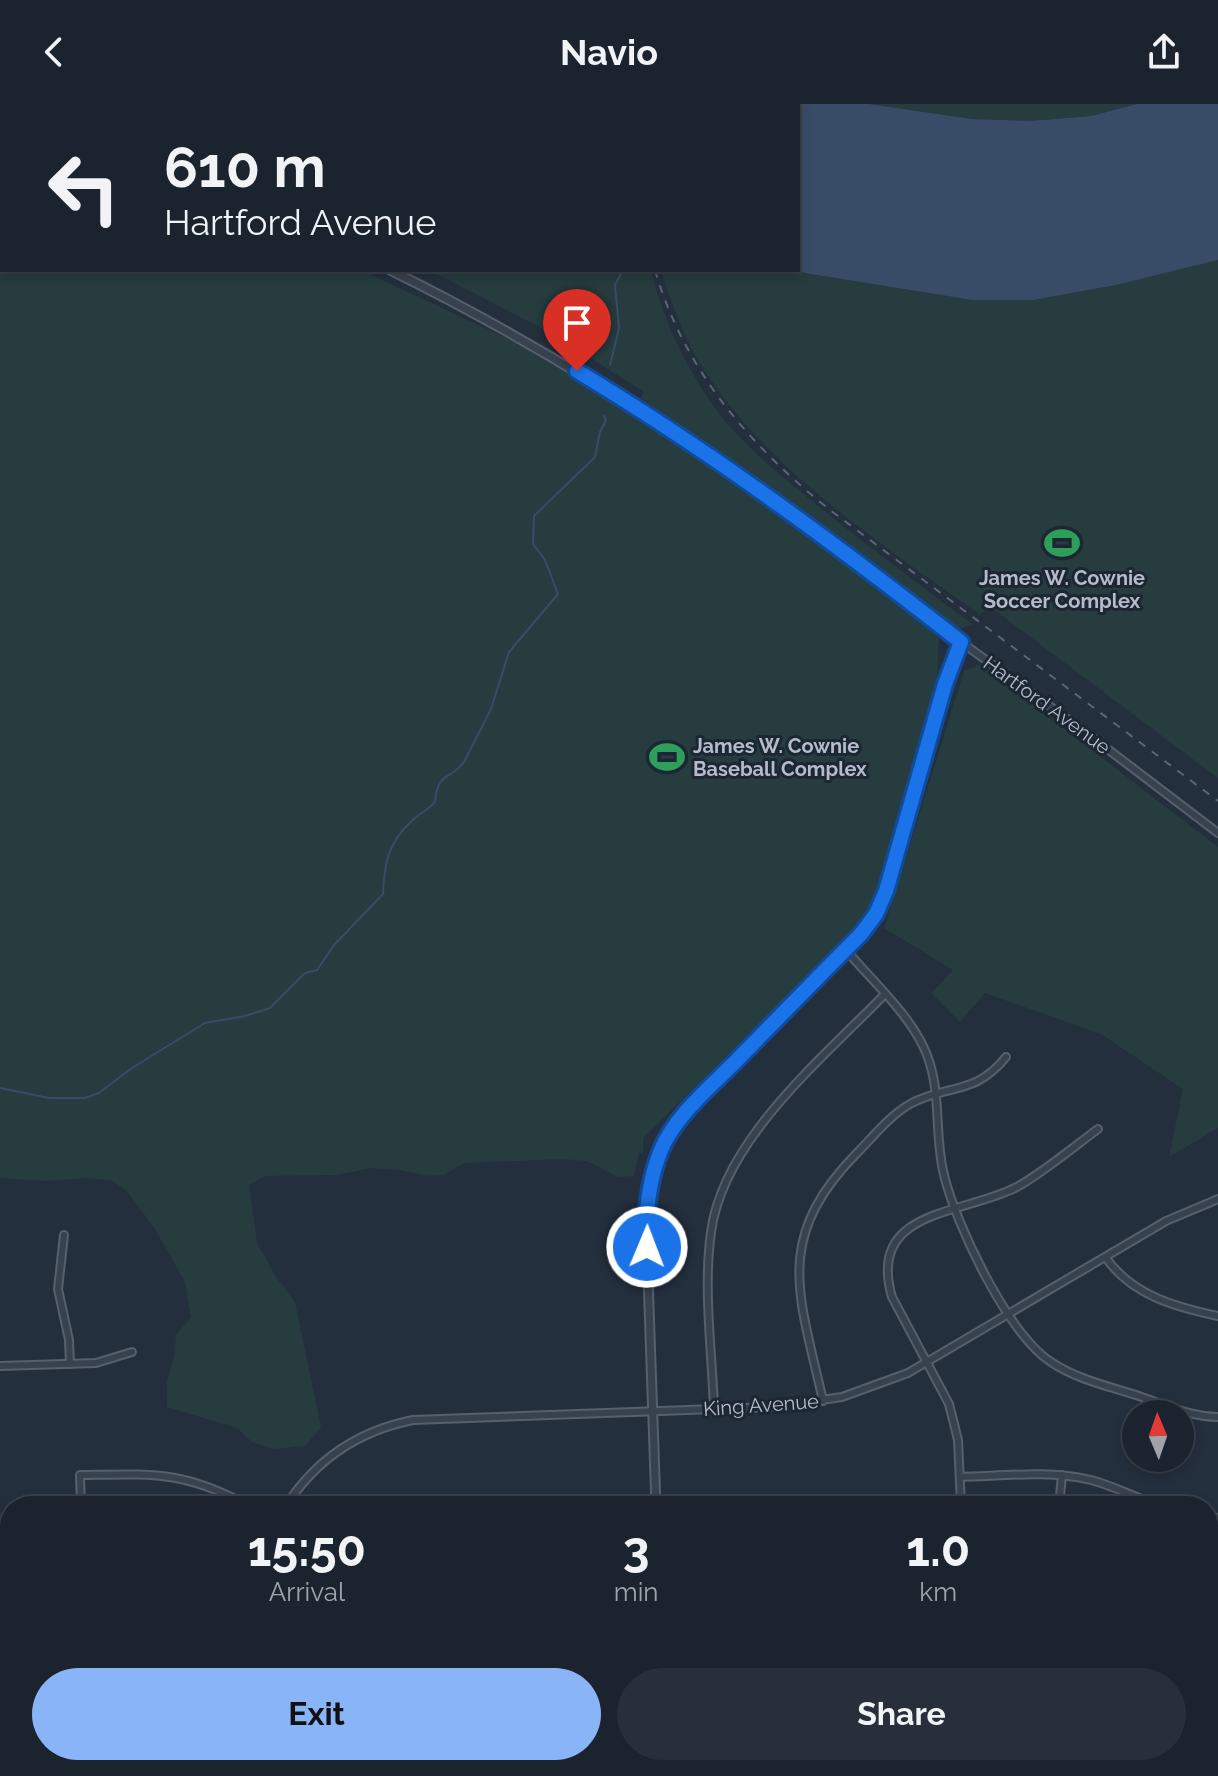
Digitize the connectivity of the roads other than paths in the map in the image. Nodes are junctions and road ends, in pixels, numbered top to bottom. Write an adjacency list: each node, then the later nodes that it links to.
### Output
1 (394, 272): 2 (street, Hartford Avenue)
2 (961, 642): 3 (street, Hartford Avenue); 4 (street)
3 (1218, 833)
4 (846, 950): 5 (street); 21 (street)
5 (884, 995): 7 (street); 20 (street)
6 (1006, 1057): 7 (street)
7 (937, 1096): 10 (street); 19 (street)
8 (1098, 1129): 10 (street)
9 (1218, 1199): 12 (street, King Avenue)
10 (954, 1208): 13 (street); 16 (street)
11 (64, 1235): 17 (street)
12 (1106, 1258): 13 (street, King Avenue); 14 (street)
13 (1008, 1313): 16 (street, King Avenue); 22 (street)
14 (1218, 1316)
15 (132, 1352): 17 (street)
16 (929, 1362): 19 (street, King Avenue); 24 (street)
17 (70, 1364): 18 (street)
18 (0, 1366)
19 (823, 1401): 20 (street, King Avenue)
20 (714, 1409): 21 (street, King Avenue)
21 (652, 1411): 27 (street, King Avenue); 28 (street)
22 (1218, 1417)
23 (1062, 1475): 24 (street); 30 (street); 31 (street)
24 (960, 1477): 29 (street)
25 (81, 1496): 26 (street)
26 (229, 1496)
27 (293, 1496)
28 (656, 1496)
29 (961, 1496)
30 (1060, 1496)
31 (1134, 1496)

